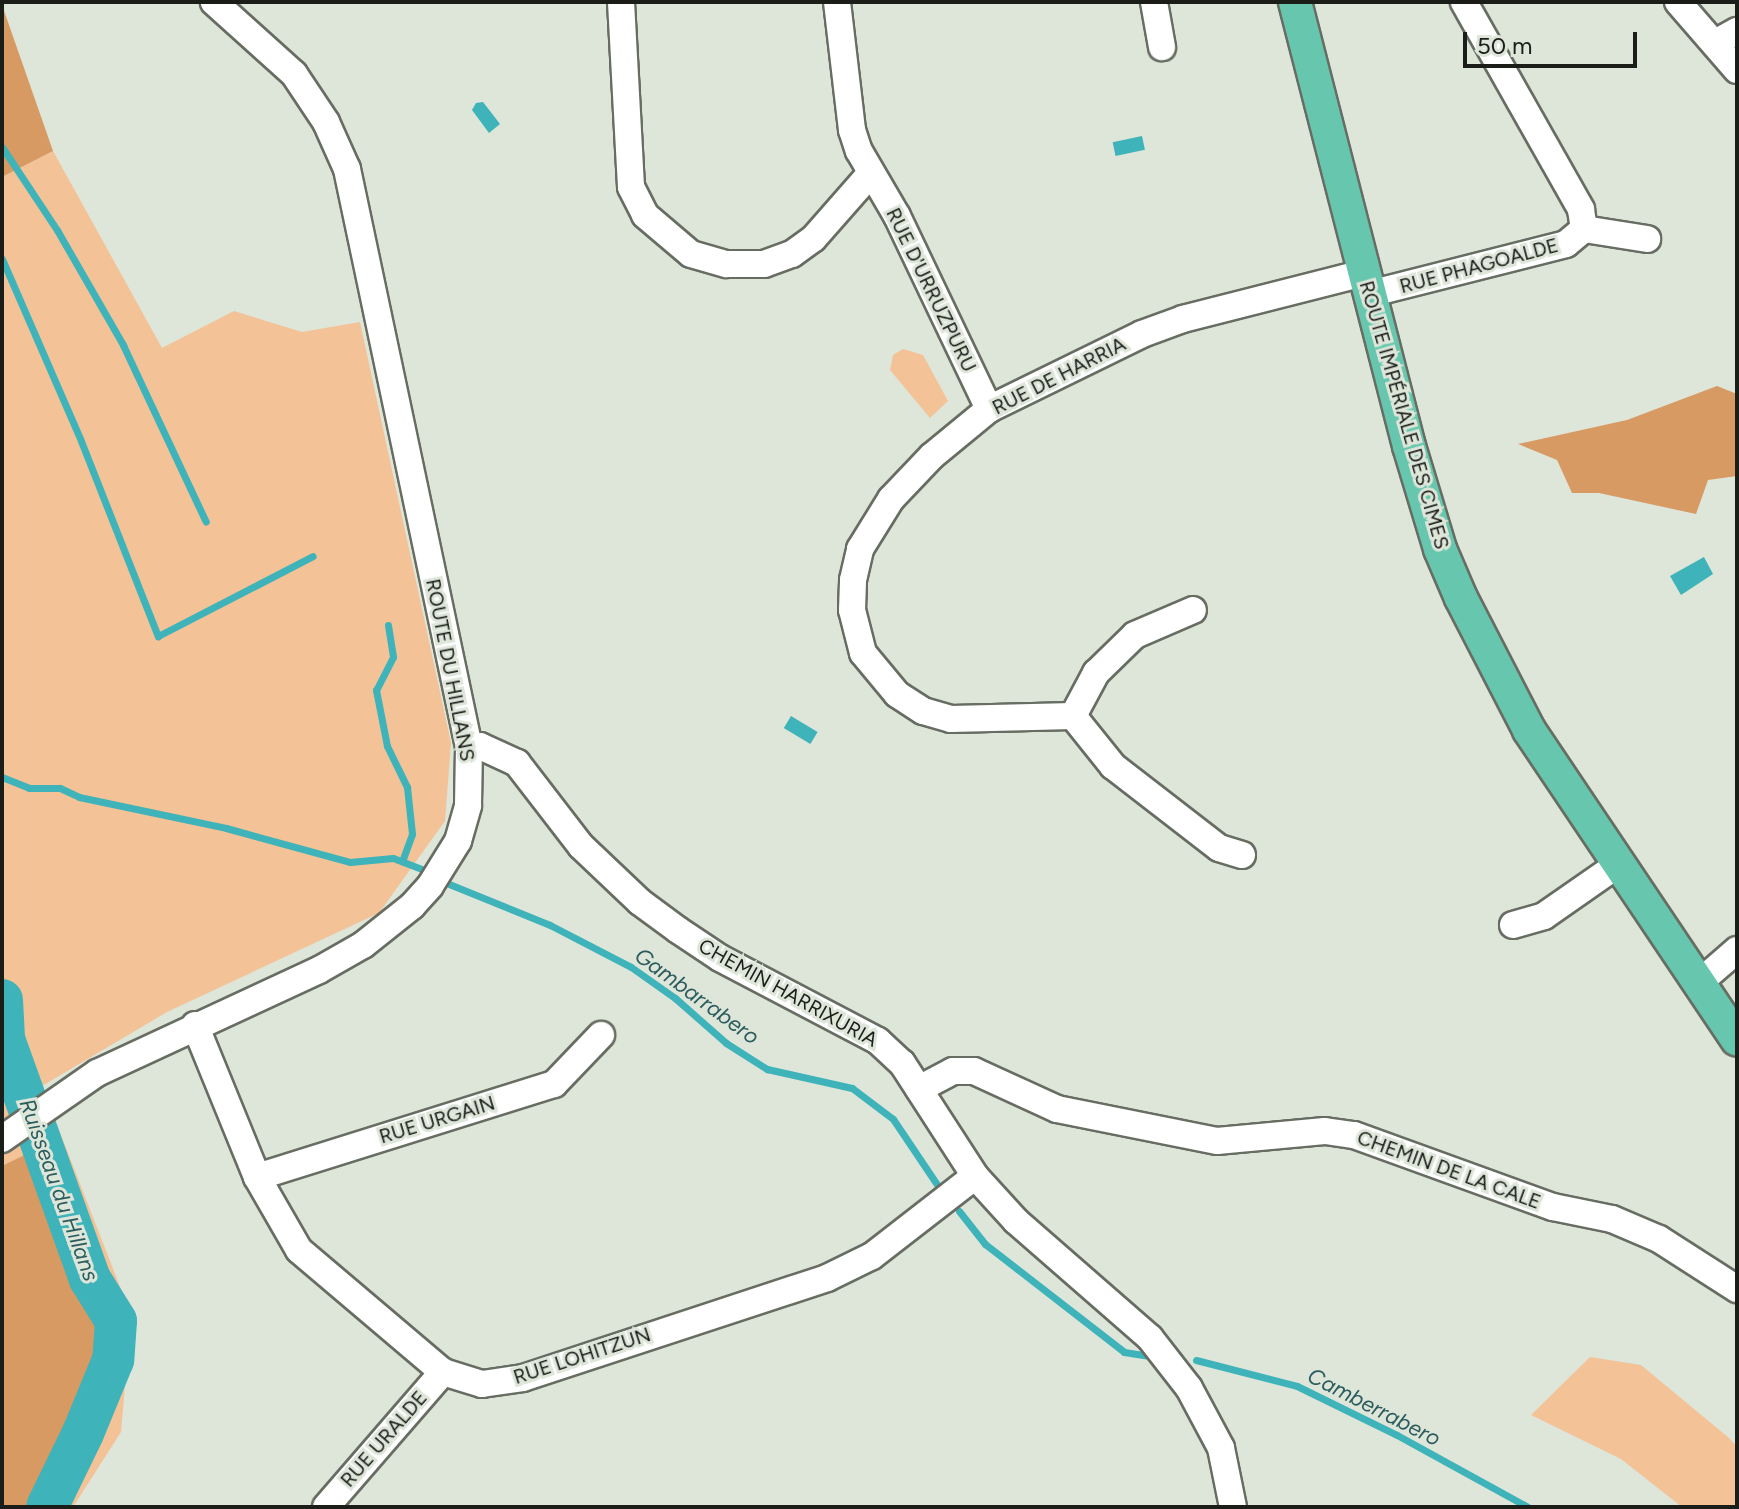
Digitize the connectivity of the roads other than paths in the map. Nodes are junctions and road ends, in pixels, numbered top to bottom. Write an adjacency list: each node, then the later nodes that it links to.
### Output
1 (214, 2): 18 (street, ROUTE DU HILLANS)
2 (621, 2): 11 (street)
3 (837, 2): 11 (street, RUE D'URRUZPURU)
4 (1154, 2): 9 (street)
5 (1295, 2): 14 (main road, ROUTE IMPÉRIALE DES CIMES)
6 (1464, 2): 12 (street, RUE PHAGOALDE)
7 (1678, 2): 8 (street)
8 (1726, 37): 10 (street)
9 (1162, 47)
10 (1737, 70)
11 (871, 173): 15 (street, RUE D'URRUZPURU)
12 (1584, 229): 13 (street, RUE PHAGOALDE); 14 (street, RUE PHAGOALDE)
13 (1647, 239)
14 (1367, 284): 15 (street, RUE DE HARRIA); 20 (main road, ROUTE IMPÉRIALE DES CIMES)
15 (989, 409): 17 (street, RUE DE HARRIA)
16 (1193, 610): 17 (street)
17 (1073, 716): 19 (street)
18 (469, 747): 24 (street, ROUTE DU HILLANS); 27 (street, CHEMIN HARRIXURIA)
19 (1242, 855)
20 (1620, 863): 21 (street); 23 (main road, ROUTE IMPÉRIALE DES CIMES)
21 (1513, 925)
22 (1737, 950): 23 (street)
23 (1700, 982): 26 (main road, ROUTE IMPÉRIALE DES CIMES)
24 (195, 1025): 28 (street, ROUTE DU HILLANS); 30 (street, RUE LOHITZUN)
25 (601, 1035): 30 (street, RUE URGAIN)
26 (1737, 1040)
27 (919, 1089): 29 (street, CHEMIN HARRIXURIA); 31 (street, CHEMIN DE LA CALE)
28 (7, 1135)
29 (975, 1176): 32 (street, RUE LOHITZUN); 34 (street, CHEMIN HARRIXURIA)
30 (257, 1177): 32 (street, RUE LOHITZUN)
31 (1737, 1289)
32 (443, 1372): 33 (street, RUE URALDE)
33 (326, 1507)
34 (1233, 1507)

